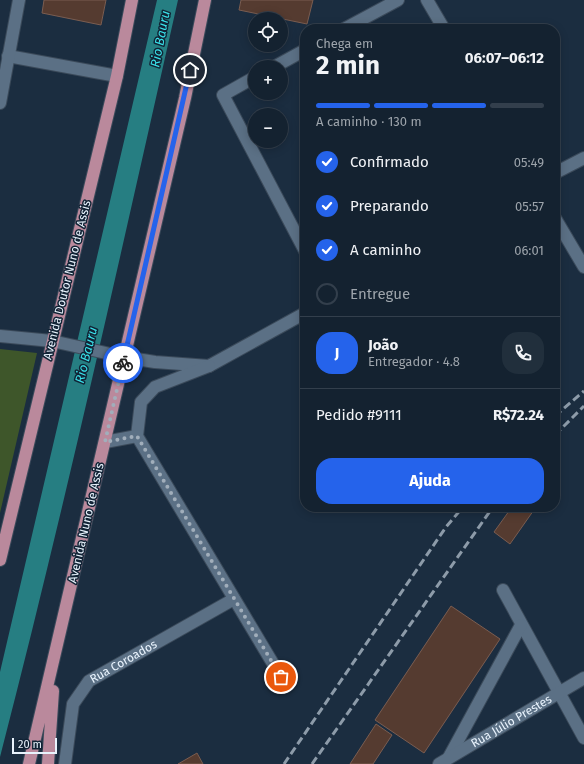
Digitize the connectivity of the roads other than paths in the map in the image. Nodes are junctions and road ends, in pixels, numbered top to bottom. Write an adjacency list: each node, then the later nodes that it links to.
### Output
1 (19, 0): 9 (street)
2 (132, 0): 11 (main road, Avenida Doutor Nuno de Assis)
3 (205, 0): 22 (main road, Avenida Nuno de Assis)
4 (398, 0): 6 (street)
5 (427, 0): 7 (street)
6 (353, 24)
7 (441, 24)
8 (300, 53): 10 (street)
9 (8, 56): 11 (street); 13 (street)
10 (287, 60)
11 (117, 76): 21 (main road, Avenida Doutor Nuno de Assis)
12 (248, 81): 17 (street)
13 (0, 102)
14 (584, 158): 15 (street)
15 (560, 170)
16 (560, 226): 18 (street)
17 (300, 241)
18 (584, 267)
19 (300, 316): 23 (street)
20 (0, 336): 21 (street)
21 (52, 341): 22 (street); 26 (main road, Avenida Doutor Nuno de Assis)
22 (124, 357): 23 (street); 25 (main road, Avenida Nuno de Assis)
23 (209, 366): 24 (street)
24 (137, 436): 25 (street); 28 (street)
25 (105, 442): 30 (main road, Avenida Nuno de Assis)
26 (0, 560)
27 (503, 590): 29 (street)
28 (234, 599): 31 (street); 38 (street, Rua Coroados)
29 (521, 625): 33 (street); 35 (street)
30 (56, 657): 36 (main road, Avenida Nuno de Assis); 37 (main road)
31 (281, 677)
32 (584, 678): 33 (street, Rua Júlio Prestes)
33 (558, 693): 34 (street); 35 (street, Rua Júlio Prestes)
34 (584, 738)
35 (450, 757): 39 (street, Rua Júlio Prestes)
36 (29, 764)
37 (48, 764)
38 (65, 764)
39 (439, 764)

